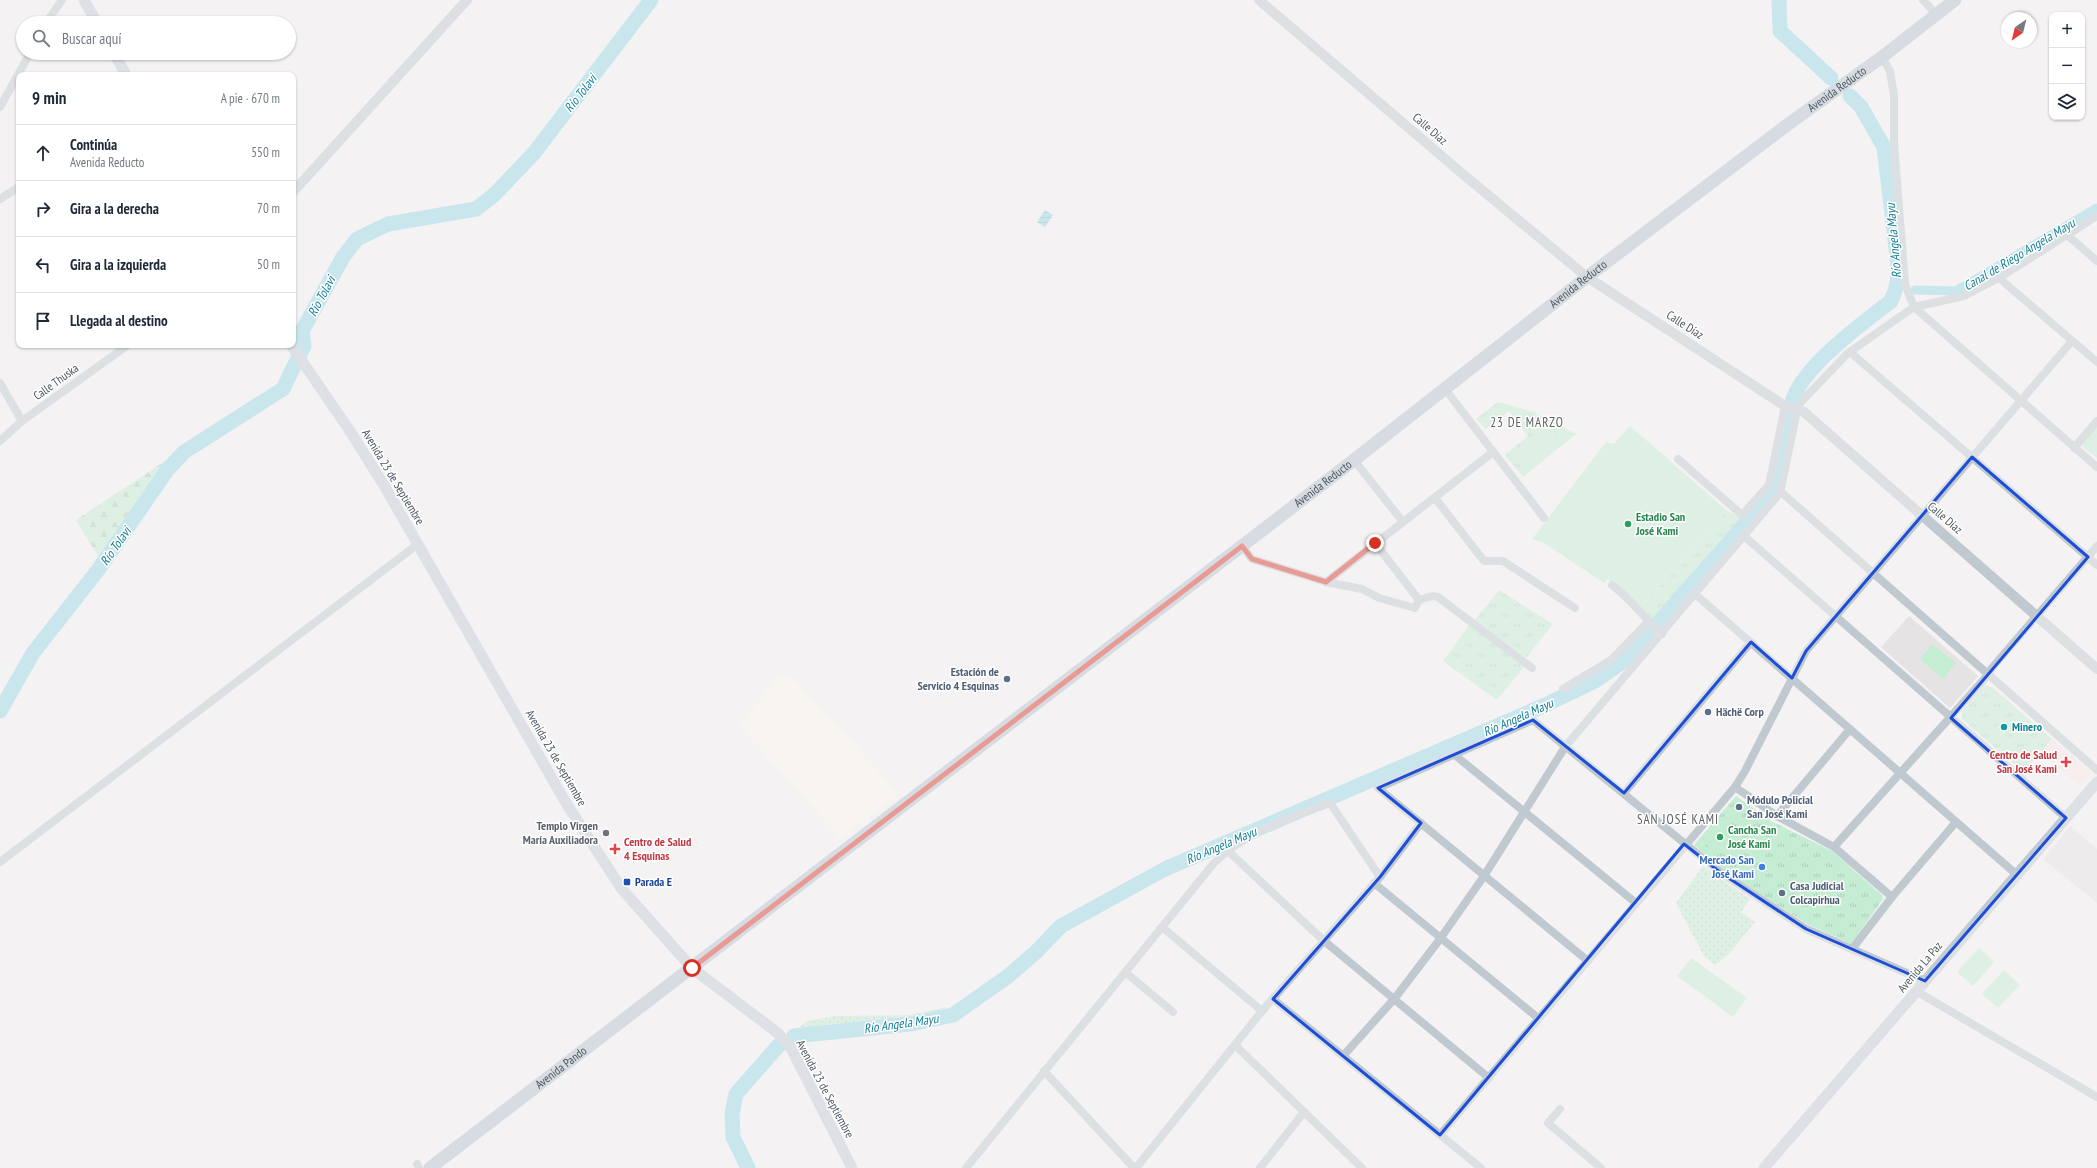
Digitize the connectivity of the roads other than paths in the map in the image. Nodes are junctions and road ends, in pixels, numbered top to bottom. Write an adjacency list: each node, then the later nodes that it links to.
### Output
1 (62, 0): 8 (street)
2 (84, 0): 9 (main road)
3 (467, 0): 18 (street)
4 (1259, 0): 23 (street, Calle Díaz)
5 (1923, 0): 7 (street)
6 (1955, 0): 7 (main road, Avenida Reducto)
7 (1936, 14): 10 (main road, Avenida Reducto)
8 (51, 16)
9 (93, 16)
10 (1882, 57): 23 (main road, Avenida Reducto); 25 (street)
11 (26, 60): 13 (street)
12 (118, 60): 14 (main road)
13 (19, 72)
14 (124, 72)
15 (16, 78): 16 (street)
16 (0, 107)
17 (16, 189): 19 (street)
18 (296, 189)
19 (0, 199)
20 (2097, 216): 21 (street)
21 (2066, 234): 22 (street); 24 (street)
22 (2097, 261)
23 (1587, 277): 32 (main road, Avenida Reducto); 34 (street, Calle Díaz)
24 (1999, 278): 25 (street); 26 (street)
25 (1914, 307): 29 (street); 33 (street)
26 (2072, 341): 30 (street); 33 (street)
27 (124, 348): 36 (street, Calle Thuska)
28 (292, 348): 52 (main road, Avenida 23 de Septiembre)
29 (1850, 352): 35 (street); 41 (street)
30 (2097, 362)
31 (0, 383): 36 (street)
32 (1445, 389): 40 (street); 43 (main road, Avenida Reducto)
33 (2021, 401): 39 (street); 41 (street)
34 (1785, 406): 35 (street, Calle Díaz); 42 (street)
35 (1797, 411): 45 (street); 47 (street, Calle Díaz)
36 (22, 421): 38 (street, Calle Thuska)
37 (2097, 421): 39 (street)
38 (0, 440)
39 (2074, 448): 44 (street)
40 (1493, 452): 46 (street); 48 (street)
41 (1972, 457): 47 (street); 55 (street)
42 (1678, 459)
43 (1354, 460): 49 (street); 53 (main road, Avenida Reducto)
44 (2097, 467)
45 (1781, 492): 50 (street); 57 (street)
46 (1435, 498): 49 (street); 62 (street)
47 (1921, 515): 57 (street); 64 (street, Calle Díaz)
48 (1544, 518)
49 (1403, 522): 51 (street)
50 (1744, 536): 60 (street); 63 (street)
51 (1375, 543): 58 (street); 61 (street)
52 (418, 544): 90 (street); 102 (main road, Avenida 23 de Septiembre)
53 (1242, 546): 58 (street); 102 (main road, Avenida Reducto)
54 (2097, 546): 55 (street)
55 (2088, 557): 56 (street); 64 (street)
56 (2097, 565)
57 (1872, 572): 63 (street); 70 (street)
58 (1326, 582): 61 (street)
59 (1612, 585): 65 (street)
60 (1695, 594): 66 (street); 67 (street)
61 (1419, 600): 68 (street)
62 (1576, 608)
63 (1835, 616): 71 (street); 73 (street)
64 (2037, 616): 69 (street, Calle Díaz); 70 (street)
65 (1648, 622): 66 (street); 72 (street)
66 (1662, 634): 75 (street)
67 (1751, 642): 71 (street); 81 (street)
68 (1532, 668)
69 (2097, 669)
70 (1988, 675): 73 (street); 77 (street)
71 (1792, 678): 74 (street); 80 (street)
72 (1563, 689)
73 (1950, 717): 78 (street); 84 (street)
74 (1850, 729): 78 (street); 83 (street)
75 (1565, 747): 76 (street); 81 (street); 82 (street)
76 (1456, 756): 82 (street); 86 (street)
77 (2097, 770)
78 (1900, 772): 85 (street); 88 (street)
79 (2097, 782): 84 (main road, Avenida La Paz)
80 (1735, 787): 83 (street); 87 (street)
81 (1624, 793): 87 (street)
82 (1523, 811): 93 (street); 96 (street)
83 (1777, 816): 88 (street)
84 (2066, 818): 91 (main road, Avenida La Paz)
85 (1956, 822): 91 (street); 95 (street)
86 (1420, 824): 92 (street); 93 (street)
87 (1684, 844): 96 (street); 100 (street)
88 (1834, 847): 95 (street)
89 (1226, 850): 92 (street); 97 (street); 99 (street)
90 (0, 862)
91 (2016, 874): 104 (main road, Avenida La Paz)
92 (1380, 876): 94 (street)
93 (1484, 876): 98 (street); 101 (street)
94 (1374, 884): 98 (street); 99 (street)
95 (1892, 897): 100 (street)
96 (1636, 903): 101 (street)
97 (1162, 927): 103 (street); 108 (street)
98 (1440, 939): 106 (street); 110 (street)
99 (1323, 940): 106 (street); 107 (street)
100 (1852, 950): 104 (street)
101 (1588, 961): 110 (street)
102 (692, 968): 119 (main road, Avenida Pando); 120 (main road, Avenida 23 de Septiembre)
103 (1125, 972): 109 (street); 113 (street)
104 (1925, 981): 105 (main road, Avenida La Paz)
105 (1916, 991): 115 (street); 127 (main road, Avenida La Paz)
106 (1395, 998): 112 (street); 114 (street)
107 (1273, 999): 108 (street); 112 (street)
108 (1262, 1011): 111 (street)
109 (1173, 1012)
110 (1538, 1018): 114 (street)
111 (1234, 1045): 117 (street); 122 (street)
112 (1343, 1056): 118 (street)
113 (1044, 1071): 121 (street); 122 (street)
114 (1489, 1078): 118 (street)
115 (2097, 1097)
116 (1560, 1109): 126 (street)
117 (1304, 1112): 123 (street); 124 (street)
118 (1440, 1134): 125 (street)
119 (430, 1168)
120 (852, 1168)
121 (966, 1168)
122 (1135, 1168)
123 (1260, 1168)
124 (1362, 1168)
125 (1481, 1168)
126 (1601, 1168)
127 (1764, 1168)

